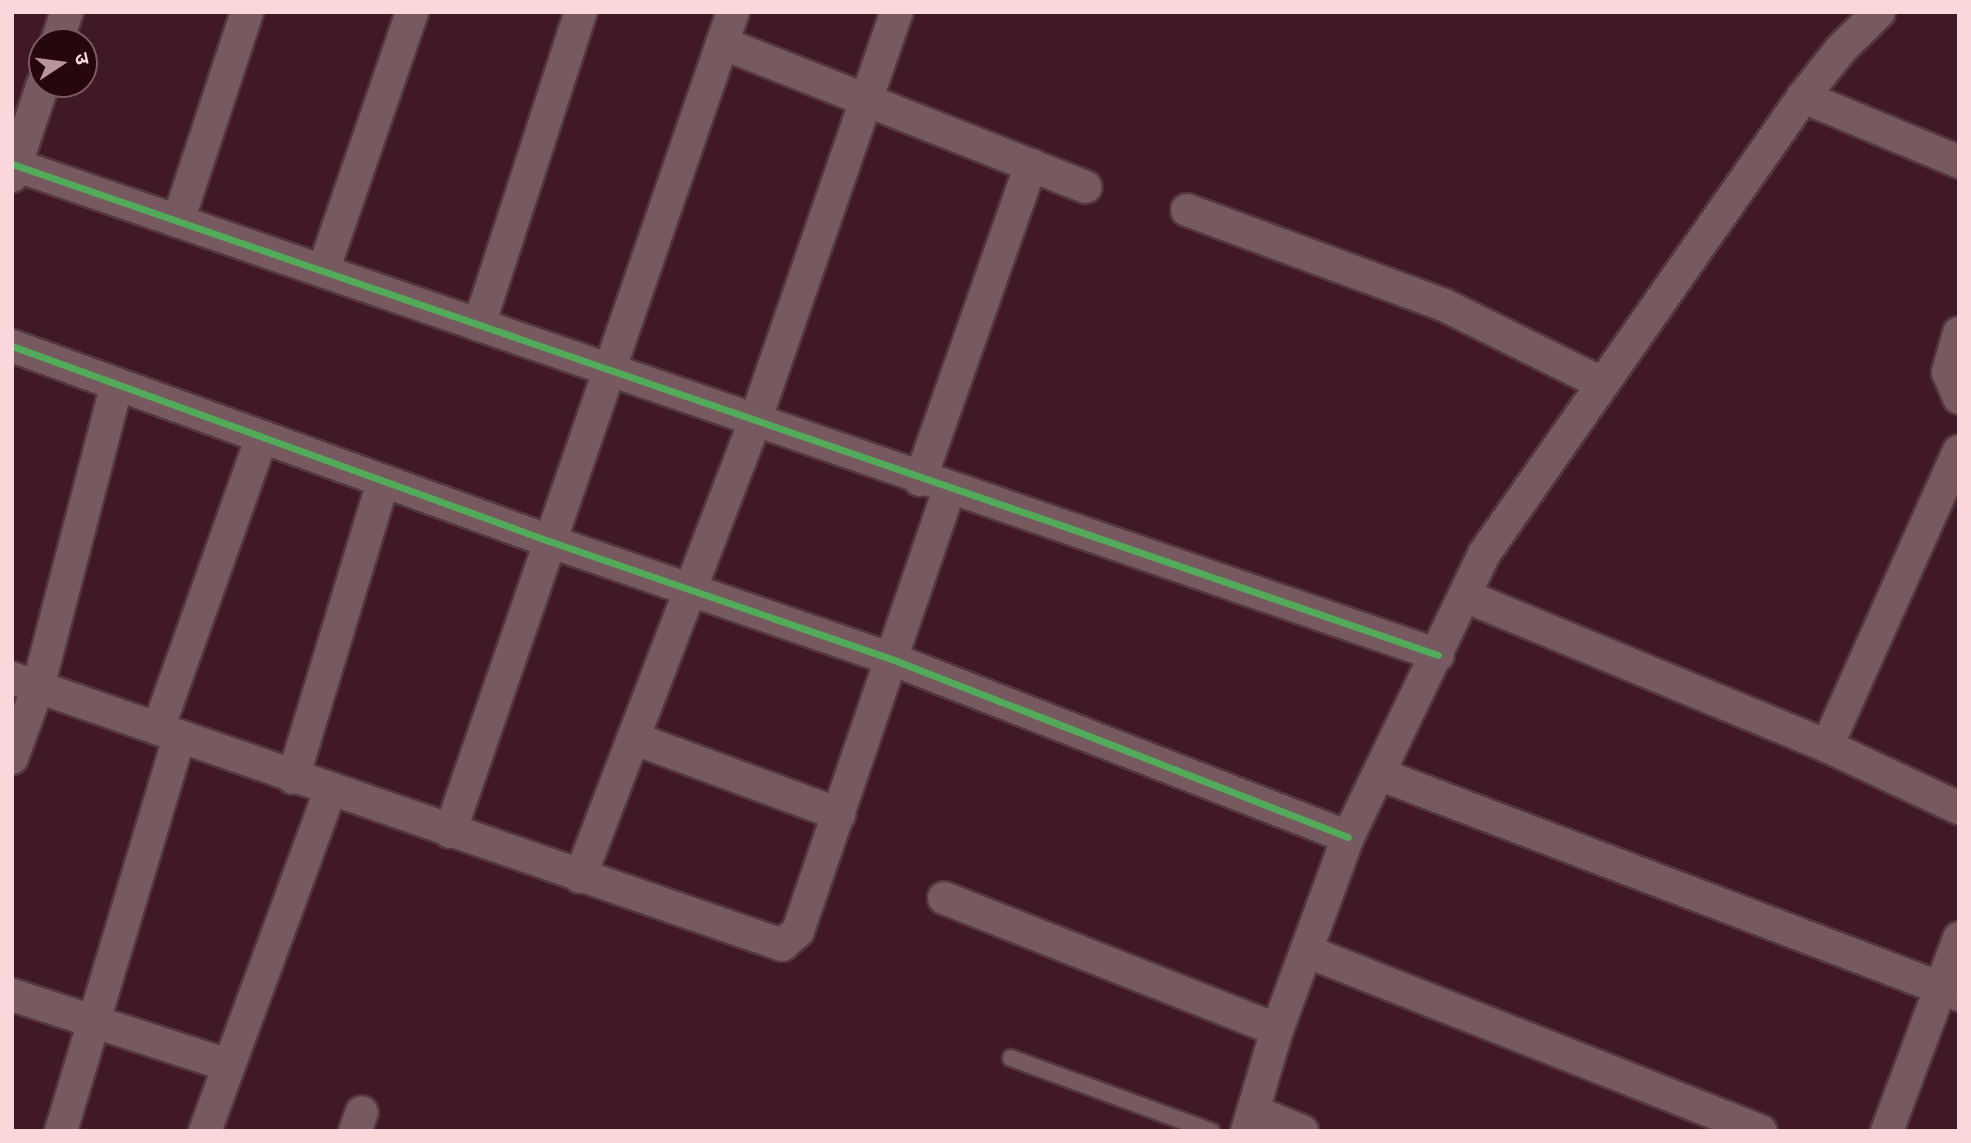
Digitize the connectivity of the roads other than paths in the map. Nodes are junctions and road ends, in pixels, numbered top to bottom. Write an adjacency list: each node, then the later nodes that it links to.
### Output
1 (247, 12): 16 (street)
2 (412, 12): 17 (street)
3 (581, 12): 18 (street)
4 (733, 12): 7 (street)
5 (897, 12): 8 (street)
6 (1879, 12): 9 (street)
7 (722, 43): 8 (street); 21 (street)
8 (867, 97): 12 (street); 25 (street)
9 (1803, 97): 11 (street); 22 (street)
10 (38, 98): 13 (street)
11 (1959, 162)
12 (1031, 165): 14 (street); 29 (street)
13 (13, 169): 16 (street)
14 (1085, 187)
15 (1187, 210): 22 (street)
16 (177, 221): 17 (street)
17 (323, 271): 18 (street)
18 (479, 325): 21 (street)
19 (1959, 333): 24 (street)
20 (12, 346): 23 (street)
21 (609, 370): 25 (street); 30 (street)
22 (1601, 383): 32 (street)
23 (117, 384): 26 (street); 35 (street)
24 (1959, 398)
25 (755, 421): 29 (street); 31 (street)
26 (262, 437): 28 (street); 36 (street)
27 (1959, 451): 38 (street)
28 (383, 481): 30 (street); 41 (street)
29 (935, 485): 33 (street); 34 (street)
30 (549, 541): 31 (street); 45 (street)
31 (690, 588): 34 (street); 37 (street)
32 (1465, 596): 33 (street); 38 (street)
33 (1438, 655): 40 (street)
34 (894, 660): 44 (street); 46 (street)
35 (25, 683): 36 (street); 39 (street)
36 (168, 734): 41 (street); 53 (street)
37 (633, 738): 44 (street); 47 (street)
38 (1827, 746): 43 (street)
39 (12, 758)
40 (1380, 774): 46 (street); 51 (street)
41 (293, 778): 42 (street)
42 (330, 790): 45 (street); 56 (street)
43 (1959, 808)
44 (839, 814): 47 (street)
45 (450, 832): 47 (street)
46 (1348, 837): 50 (street)
47 (580, 877)
48 (944, 898): 54 (street)
49 (1959, 938): 51 (street)
50 (1306, 951): 54 (street); 62 (street)
51 (1948, 991): 63 (street)
52 (12, 995): 53 (street)
53 (94, 1021): 56 (street); 58 (street)
54 (1277, 1030): 57 (street)
55 (1012, 1058): 60 (lane)
56 (228, 1065): 59 (street)
57 (1250, 1121): 61 (street)
58 (61, 1131)
59 (205, 1131)
60 (1210, 1131)
61 (1301, 1131)
62 (1761, 1131)
63 (1887, 1131)

